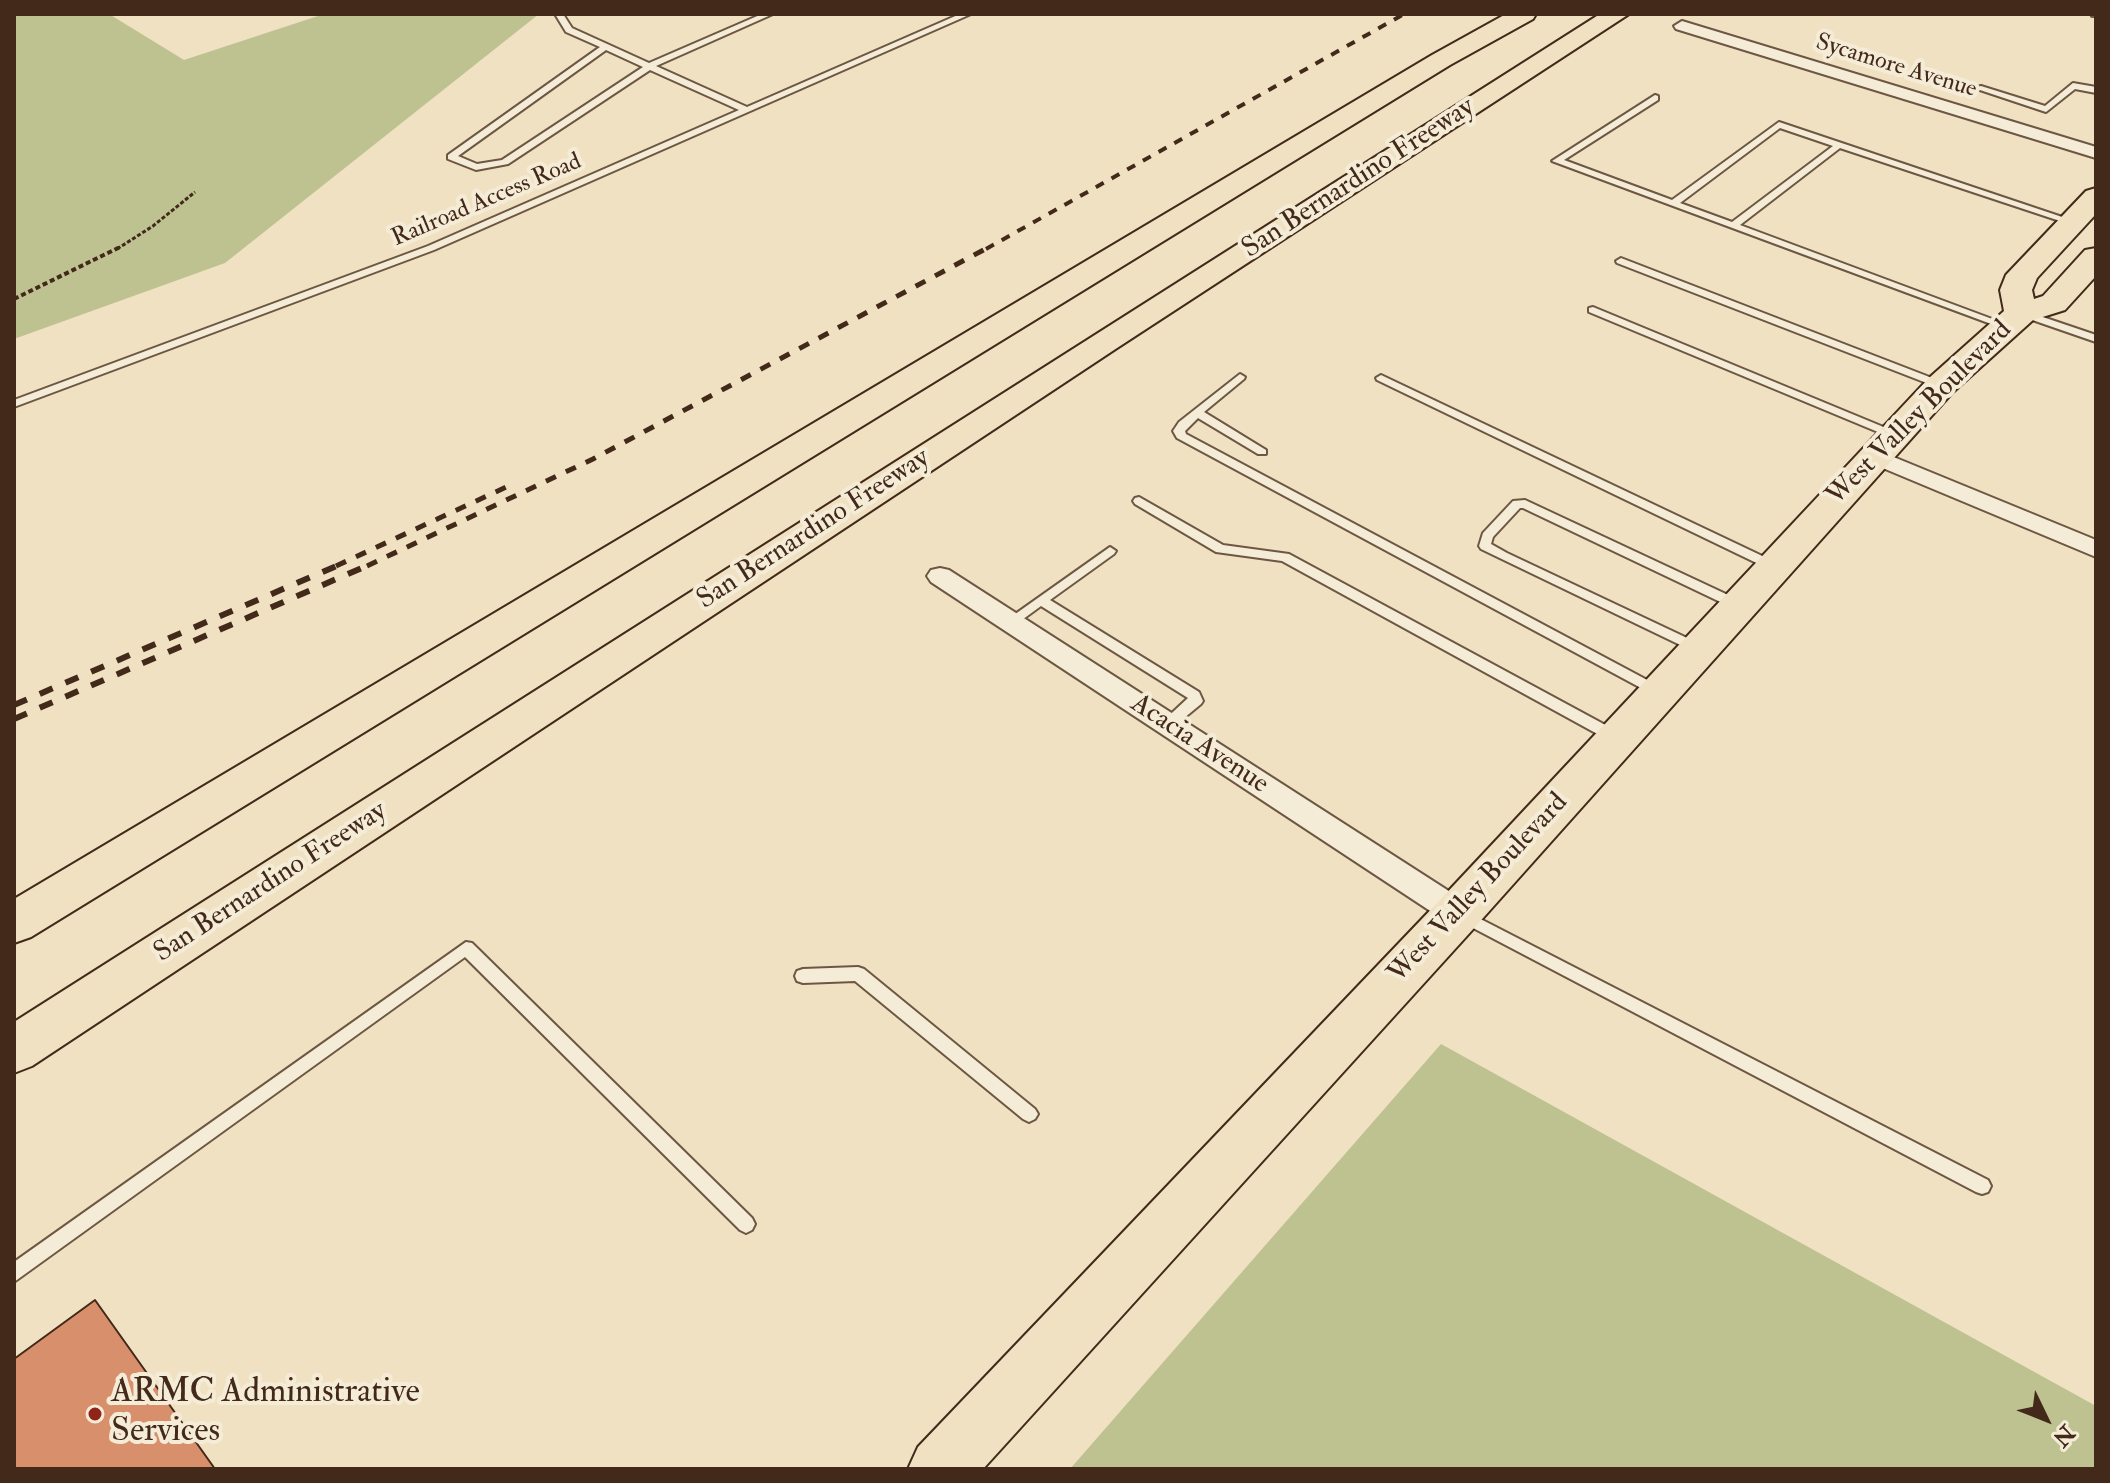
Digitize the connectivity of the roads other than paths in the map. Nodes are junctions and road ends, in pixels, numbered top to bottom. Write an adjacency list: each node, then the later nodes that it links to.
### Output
1 (559, 14): 9 (lane)
2 (769, 14): 10 (lane)
3 (967, 14): 14 (lane, Railroad Access Road)
4 (1512, 14): 8 (main road)
5 (1524, 14): 8 (main road, San Bernardino Freeway)
6 (1628, 18): 48 (main road, San Bernardino Freeway)
7 (1682, 26): 16 (street, Sycamore Avenue)
8 (1489, 32): 46 (main road, San Bernardino Freeway)
9 (606, 46): 10 (lane); 10 (lane)
10 (651, 65): 14 (lane)
11 (1978, 88): 12 (lane)
12 (2096, 90)
13 (1655, 98): 18 (lane)
14 (746, 110): 29 (lane, Railroad Access Road)
15 (1839, 145): 18 (lane); 19 (lane); 20 (lane)
16 (2096, 153)
17 (2096, 197): 19 (main road, West Valley Boulevard)
18 (1673, 204): 20 (lane)
19 (2072, 222): 24 (main road, West Valley Boulevard)
20 (1733, 226): 24 (lane)
21 (2096, 257): 24 (main road, West Valley Boulevard)
22 (1621, 261): 28 (lane)
23 (1593, 310): 31 (lane)
24 (2014, 320): 25 (lane); 28 (main road, West Valley Boulevard)
25 (2096, 339)
26 (1240, 377): 30 (lane)
27 (1381, 378): 36 (lane)
28 (1941, 385): 31 (main road, West Valley Boulevard)
29 (14, 404)
30 (1196, 412): 32 (lane); 42 (lane)
31 (1884, 446): 34 (street); 36 (main road, West Valley Boulevard)
32 (1262, 452)
33 (1139, 501): 44 (lane)
34 (2095, 546)
35 (1110, 551): 38 (lane)
36 (1774, 567): 39 (main road, West Valley Boulevard)
37 (940, 576): 40 (street, Acacia Avenue)
38 (1041, 600): 40 (lane); 43 (lane)
39 (1738, 605): 41 (main road, West Valley Boulevard); 41 (lane)
40 (1010, 622): 43 (street, Acacia Avenue)
41 (1699, 649): 42 (main road, West Valley Boulevard)
42 (1659, 692): 44 (main road, West Valley Boulevard)
43 (1167, 724): 45 (street, Acacia Avenue)
44 (1618, 738): 45 (main road, West Valley Boulevard)
45 (1458, 913): 50 (lane); 53 (main road, West Valley Boulevard)
46 (14, 923)
47 (803, 976): 49 (lane)
48 (14, 1050)
49 (1029, 1114)
50 (1982, 1186)
51 (746, 1224): 52 (lane)
52 (14, 1273)
53 (940, 1469)

